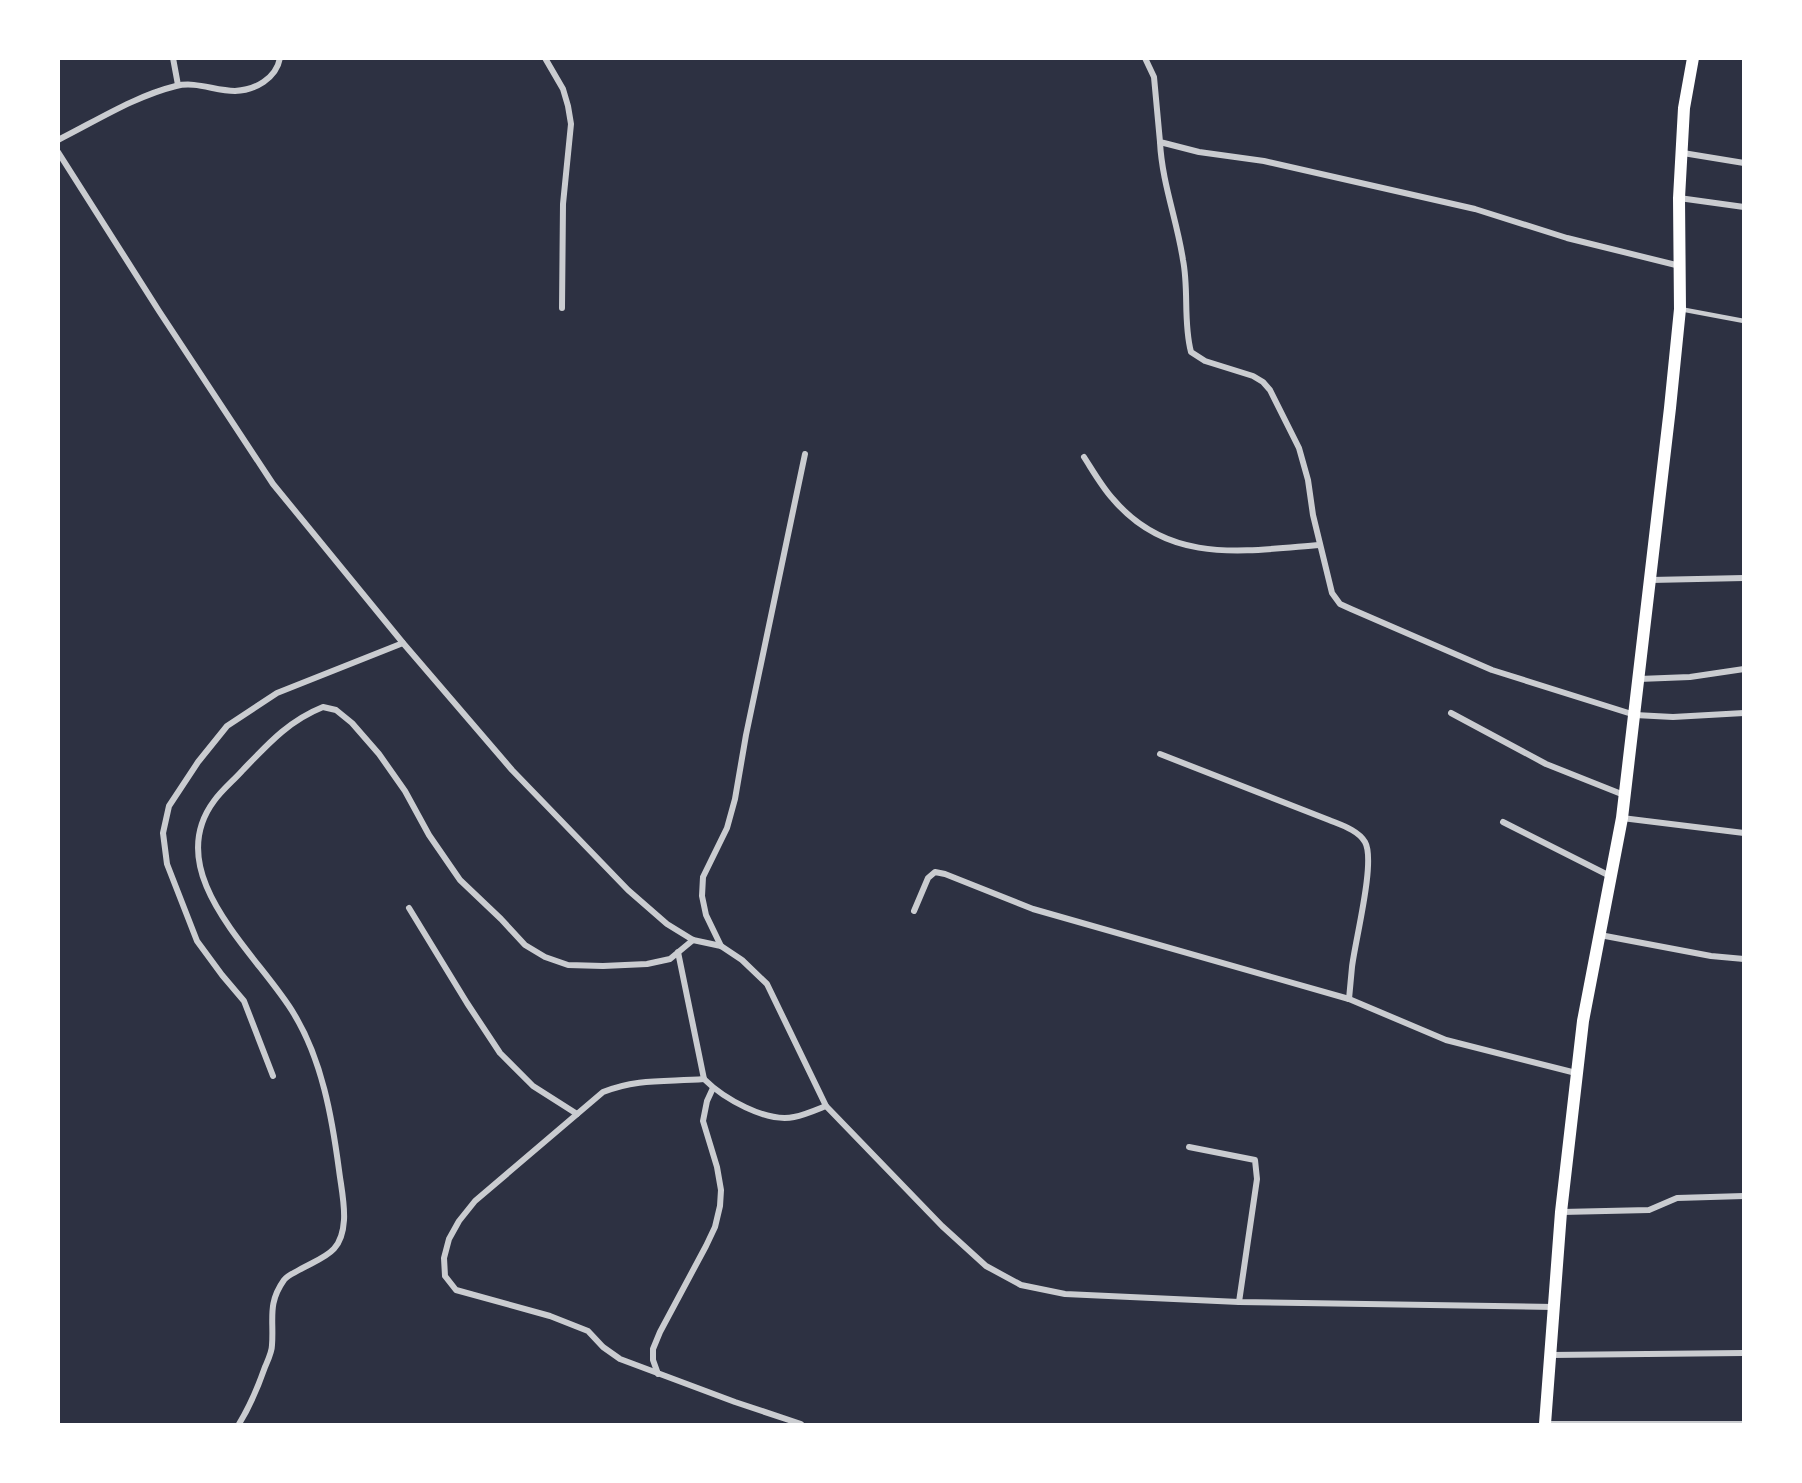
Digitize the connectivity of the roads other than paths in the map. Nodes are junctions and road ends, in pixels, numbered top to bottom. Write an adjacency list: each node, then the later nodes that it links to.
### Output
1 (173, 58): 6 (street)
2 (280, 58): 6 (street)
3 (545, 58): 15 (street)
4 (1145, 58): 8 (street)
5 (1694, 58): 10 (main road)
6 (178, 85): 7 (street)
7 (58, 140)
8 (1160, 142): 14 (street); 20 (street)
9 (58, 152): 23 (street)
10 (1683, 153): 11 (street); 12 (main road)
11 (1743, 163)
12 (1679, 198): 13 (street); 14 (main road)
13 (1743, 207)
14 (1681, 266): 16 (main road)
15 (562, 308)
16 (1680, 309): 17 (lane); 22 (main road)
17 (1743, 321)
18 (805, 454): 39 (street)
19 (1084, 457): 20 (street)
20 (1320, 545): 28 (street)
21 (1743, 578): 22 (street)
22 (1651, 580): 25 (main road)
23 (403, 643): 38 (street); 44 (street)
24 (1743, 669): 25 (street)
25 (1639, 679): 28 (main road)
26 (1743, 712): 28 (street)
27 (1451, 713): 30 (street)
28 (1635, 714): 30 (main road)
29 (1160, 754): 42 (street)
30 (1625, 795): 31 (main road)
31 (1622, 818): 33 (street); 34 (main road)
32 (1503, 822): 34 (street)
33 (1743, 833)
34 (1610, 876): 37 (main road)
35 (409, 908): 48 (street)
36 (914, 911): 42 (street)
37 (1599, 935): 41 (street); 43 (main road)
38 (693, 940): 39 (street); 40 (street)
39 (721, 946): 47 (street)
40 (678, 952): 45 (street); 59 (street)
41 (1743, 959)
42 (1349, 999): 43 (street)
43 (1577, 1073): 51 (main road)
44 (273, 1076)
45 (704, 1079): 46 (street); 48 (street)
46 (713, 1088): 47 (street); 56 (street)
47 (826, 1106): 52 (street)
48 (577, 1114): 56 (street)
49 (1189, 1147): 52 (street)
50 (1743, 1196): 51 (street)
51 (1561, 1212): 53 (main road)
52 (1239, 1302): 53 (street)
53 (1554, 1307): 55 (main road)
54 (1743, 1353): 55 (street)
55 (1549, 1355): 57 (main road)
56 (658, 1374): 60 (street)
57 (1545, 1424): 58 (street)
58 (1743, 1424)
59 (239, 1425)
60 (801, 1425)

